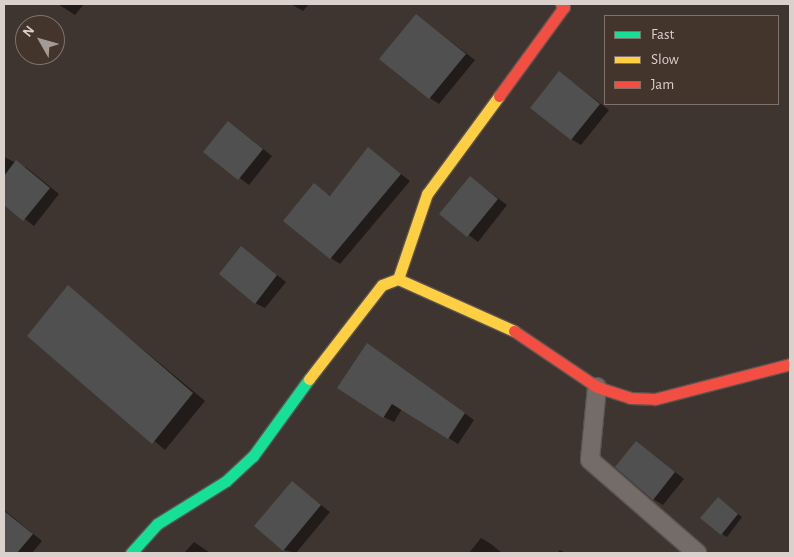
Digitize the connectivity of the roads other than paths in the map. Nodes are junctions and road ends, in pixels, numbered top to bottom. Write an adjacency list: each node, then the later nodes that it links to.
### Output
1 (561, 4): 2 (main road)
2 (398, 279): 4 (main road); 5 (main road)
3 (790, 364): 4 (main road)
4 (597, 387): 6 (lane)
5 (131, 553)
6 (697, 553)

